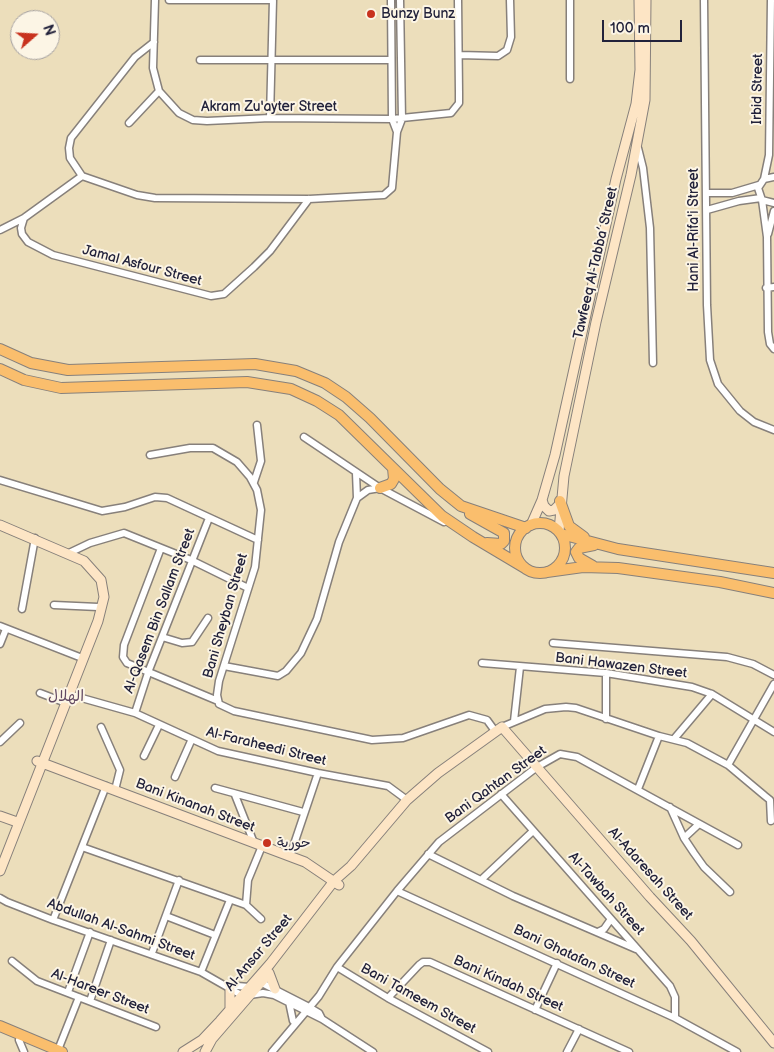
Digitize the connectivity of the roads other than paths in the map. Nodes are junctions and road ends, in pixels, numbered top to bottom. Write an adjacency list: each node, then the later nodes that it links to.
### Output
1 (155, 0): 14 (street, Akram Zu'ayter Street)
2 (169, 0): 3 (street)
3 (221, 0): 4 (street)
4 (273, 0): 16 (street)
5 (391, 0): 18 (street)
6 (400, 0): 22 (street)
7 (458, 0): 15 (street)
8 (510, 0): 15 (street)
9 (570, 0): 19 (street)
10 (639, 0): 30 (street, Tawfeeq Al-Tabba’ Street)
11 (646, 0): 26 (street, Tawfeeq Al-Tabba’ Street)
12 (704, 0): 33 (street, Hani Al-Rifa'i Street)
13 (771, 0): 29 (street, Irbid Street)
14 (154, 42): 20 (street, Akram Zu'ayter Street); 27 (street)
15 (459, 55): 22 (street, Akram Zu'ayter Street)
16 (272, 59): 17 (street); 18 (street); 21 (street)
17 (200, 60)
18 (390, 60): 23 (street)
19 (570, 79)
20 (159, 91): 21 (street, Akram Zu'ayter Street); 24 (street)
21 (270, 118): 23 (street, Akram Zu'ayter Street)
22 (402, 118): 23 (street, Akram Zu'ayter Street); 25 (street)
23 (392, 119): 25 (street)
24 (129, 123)
25 (397, 132): 34 (street)
26 (637, 144): 31 (street, Tawfeeq Al-Tabba’ Street); 46 (street)
27 (82, 176): 34 (street); 39 (street)
28 (774, 177): 29 (street)
29 (764, 178): 32 (street)
30 (616, 179): 31 (street); 58 (street, Tawfeeq Al-Tabba’ Street)
31 (629, 183): 59 (street, Tawfeeq Al-Tabba’ Street)
32 (759, 185): 33 (street); 35 (street)
33 (706, 193): 37 (street, Hani Al-Rifa'i Street)
34 (309, 199): 39 (street, Jamal Asfour Street)
35 (762, 199): 36 (street); 37 (street); 41 (street)
36 (774, 203)
37 (707, 210): 49 (street, Hani Al-Rifa'i Street)
38 (774, 211): 41 (street)
39 (24, 218): 40 (street)
40 (0, 230)
41 (767, 237): 43 (street)
42 (774, 287): 43 (street)
43 (766, 288): 45 (street)
44 (0, 349): 60 (main road)
45 (774, 349)
46 (653, 362)
47 (0, 369): 52 (main road)
48 (257, 425): 55 (street)
49 (774, 430)
50 (304, 437): 53 (street)
51 (150, 455): 55 (street, Bani Sheyban Street)
52 (393, 468): 56 (main road); 64 (main road)
53 (356, 473): 56 (street); 57 (street)
54 (0, 480): 61 (street)
55 (254, 482): 67 (street, Bani Sheyban Street)
56 (380, 488): 57 (street); 64 (street)
57 (358, 498): 90 (street)
58 (542, 500): 59 (street); 63 (street, Tawfeeq Al-Tabba’ Street)
59 (560, 503): 65 (street, Tawfeeq Al-Tabba’ Street); 69 (main road)
60 (468, 510): 63 (main road); 68 (main road)
61 (210, 518): 67 (street); 72 (street, Al-Qasem Bin Sallam Street)
62 (0, 525): 66 (street)
63 (528, 526): 65 (main road); 74 (main road)
64 (457, 528): 68 (main road)
65 (560, 533): 69 (main road); 75 (main road)
66 (35, 538): 71 (street); 82 (street)
67 (258, 540): 78 (street, Bani Sheyban Street)
68 (483, 543): 74 (main road)
69 (598, 545): 73 (main road); 76 (main road)
70 (161, 548): 71 (street); 72 (street); 92 (street)
71 (69, 553): 77 (street)
72 (192, 560): 78 (street); 85 (street, Al-Qasem Bin Sallam Street)
73 (595, 567): 75 (main road); 79 (main road)
74 (525, 568): 75 (main road)
75 (547, 572)
76 (774, 573)
77 (98, 576): 81 (street); 88 (street)
78 (248, 588): 90 (street, Bani Sheyban Street)
79 (774, 593)
80 (54, 605): 81 (street)
81 (98, 607): 88 (street)
82 (22, 608)
83 (208, 618): 85 (street)
84 (3, 627): 87 (street); 88 (street)
85 (162, 637): 92 (street, Al-Qasem Bin Sallam Street)
86 (553, 643): 94 (street, Bani Hawazen Street)
87 (0, 644)
88 (80, 657): 98 (street)
89 (482, 663): 91 (street, Bani Hawazen Street)
90 (224, 666): 99 (street, Bani Sheyban Street)
91 (520, 666): 93 (street, Bani Hawazen Street); 103 (street)
92 (149, 670): 99 (street); 100 (street, Al-Qasem Bin Sallam Street)
93 (606, 673): 97 (street, Bani Hawazen Street); 101 (street)
94 (774, 675)
95 (774, 684): 102 (street)
96 (40, 693): 98 (street, Al-Faraheedi Street)
97 (712, 694): 102 (street, Bani Hawazen Street); 110 (street)
98 (65, 698): 100 (street, Al-Faraheedi Street); 114 (street)
99 (218, 701): 107 (street)
100 (135, 713): 105 (street, Al-Faraheedi Street)
101 (606, 719): 103 (street); 109 (street)
102 (753, 720): 108 (street, Bani Hawazen Street); 115 (street)
103 (514, 721): 107 (street)
104 (20, 723): 112 (street)
105 (159, 725): 111 (street, Al-Faraheedi Street); 113 (street)
106 (101, 727): 122 (street)
107 (498, 729): 116 (street, Al-Adaresah Street); 125 (street, Al-Ansar Street)
108 (774, 732)
109 (659, 736): 110 (street); 121 (street)
110 (674, 739): 115 (street)
111 (191, 741): 117 (street, Al-Faraheedi Street); 118 (street)
112 (0, 742)
113 (144, 756)
114 (39, 761): 119 (street, Bani Kinanah Street); 131 (street)
115 (728, 765): 129 (street)
116 (537, 767): 121 (street, Bani Qahtan Street); 123 (street, Bani Qahtan Street); 187 (street, Al-Adaresah Street)
117 (318, 773): 125 (street, Al-Faraheedi Street); 127 (street)
118 (175, 777)
119 (106, 786): 122 (street, Bani Kinanah Street); 137 (street)
120 (215, 788): 124 (street)
121 (638, 789): 126 (street, Bani Qahtan Street)
122 (115, 790): 135 (street, Bani Kinanah Street)
123 (501, 794): 133 (street, Al-Tawbah Street); 139 (street, Bani Qahtan Street)
124 (235, 795): 127 (street); 135 (street)
125 (407, 800): 144 (street, Al-Ansar Street)
126 (670, 808): 132 (street, Bani Qahtan Street); 134 (street)
127 (303, 812): 140 (street)
128 (0, 816): 131 (street)
129 (771, 821)
130 (0, 822): 131 (street)
131 (14, 824): 138 (street); 141 (street)
132 (699, 824): 134 (street); 136 (street, Bani Qahtan Street)
133 (533, 831): 143 (street); 153 (street, Al-Tawbah Street)
134 (684, 838): 146 (street)
135 (258, 844): 140 (street, Bani Kinanah Street); 150 (street)
136 (738, 845)
137 (82, 847): 142 (street); 154 (street)
138 (0, 854)
139 (428, 854): 143 (street); 145 (street, Bani Qahtan Street)
140 (290, 856): 144 (street, Bani Kinanah Street)
141 (0, 871)
142 (179, 880): 148 (street); 151 (street)
143 (481, 880): 156 (street)
144 (337, 883): 159 (street, Al-Ansar Street)
145 (397, 891): 163 (street, Bani Ghatafan Street); 164 (street, Bani Qahtan Street)
146 (730, 892)
147 (0, 898): 149 (street, Abdullah Al-Sahmi Street)
148 (230, 900): 150 (street); 157 (street)
149 (3, 902): 154 (street, Abdullah Al-Sahmi Street)
150 (246, 905): 152 (street)
151 (166, 916): 157 (street); 161 (street)
152 (261, 919)
153 (611, 919): 156 (street); 160 (street, Al-Tawbah Street)
154 (53, 920): 155 (street, Abdullah Al-Sahmi Street)
155 (90, 932): 158 (street, Abdullah Al-Sahmi Street); 170 (street)
156 (598, 932): 160 (street)
157 (215, 935): 165 (street)
158 (111, 940): 161 (street, Abdullah Al-Sahmi Street); 174 (street)
159 (286, 947): 166 (street, Al-Ansar Street); 171 (street, Al-Ansar Street)
160 (640, 951): 179 (street, Al-Tawbah Street)
161 (152, 953): 165 (street, Abdullah Al-Sahmi Street)
162 (12, 961): 170 (street, Al-Hareer Street)
163 (557, 963): 178 (street); 179 (street, Bani Ghatafan Street)
164 (337, 967): 173 (street, Bani Tameem Street); 177 (street, Bani Qahtan Street)
165 (201, 972): 168 (street, Abdullah Al-Sahmi Street)
166 (269, 973): 167 (street, Al-Ansar Street); 169 (street)
167 (262, 983): 169 (street); 171 (street, Al-Ansar Street)
168 (228, 987): 171 (street, Abdullah Al-Sahmi Street); 171 (street, Abdullah Al-Sahmi Street); 176 (street)
169 (275, 989): 177 (street)
170 (68, 992): 172 (street, Al-Hareer Street)
171 (247, 992): 175 (street); 176 (street, Al-Ansar Street); 192 (street, Al-Ansar Street)
172 (79, 997): 174 (street, Al-Hareer Street); 188 (street)
173 (388, 998): 178 (street, Bani Kindah Street); 195 (street, Bani Tameem Street)
174 (90, 1001): 182 (street, Al-Hareer Street)
175 (289, 1002): 177 (street); 180 (street)
176 (230, 1009): 191 (street, Al-Ansar Street)
177 (306, 1009): 180 (street); 184 (street); 194 (street)
178 (535, 1010): 183 (street, Bani Kindah Street)
179 (675, 1018): 198 (street, Bani Ghatafan Street)
180 (293, 1021): 184 (street)
181 (0, 1026): 188 (main road)
182 (156, 1027)
183 (578, 1029): 196 (street); 197 (street, Bani Kindah Street)
184 (287, 1032): 193 (street)
185 (0, 1033): 186 (main road)
186 (18, 1040): 189 (street); 190 (main road)
187 (774, 1043)
188 (60, 1051)
189 (24, 1052)
190 (45, 1052)
191 (183, 1052)
192 (205, 1052)
193 (272, 1052)
194 (373, 1052)
195 (488, 1052)
196 (567, 1052)
197 (629, 1052)
198 (737, 1052)

